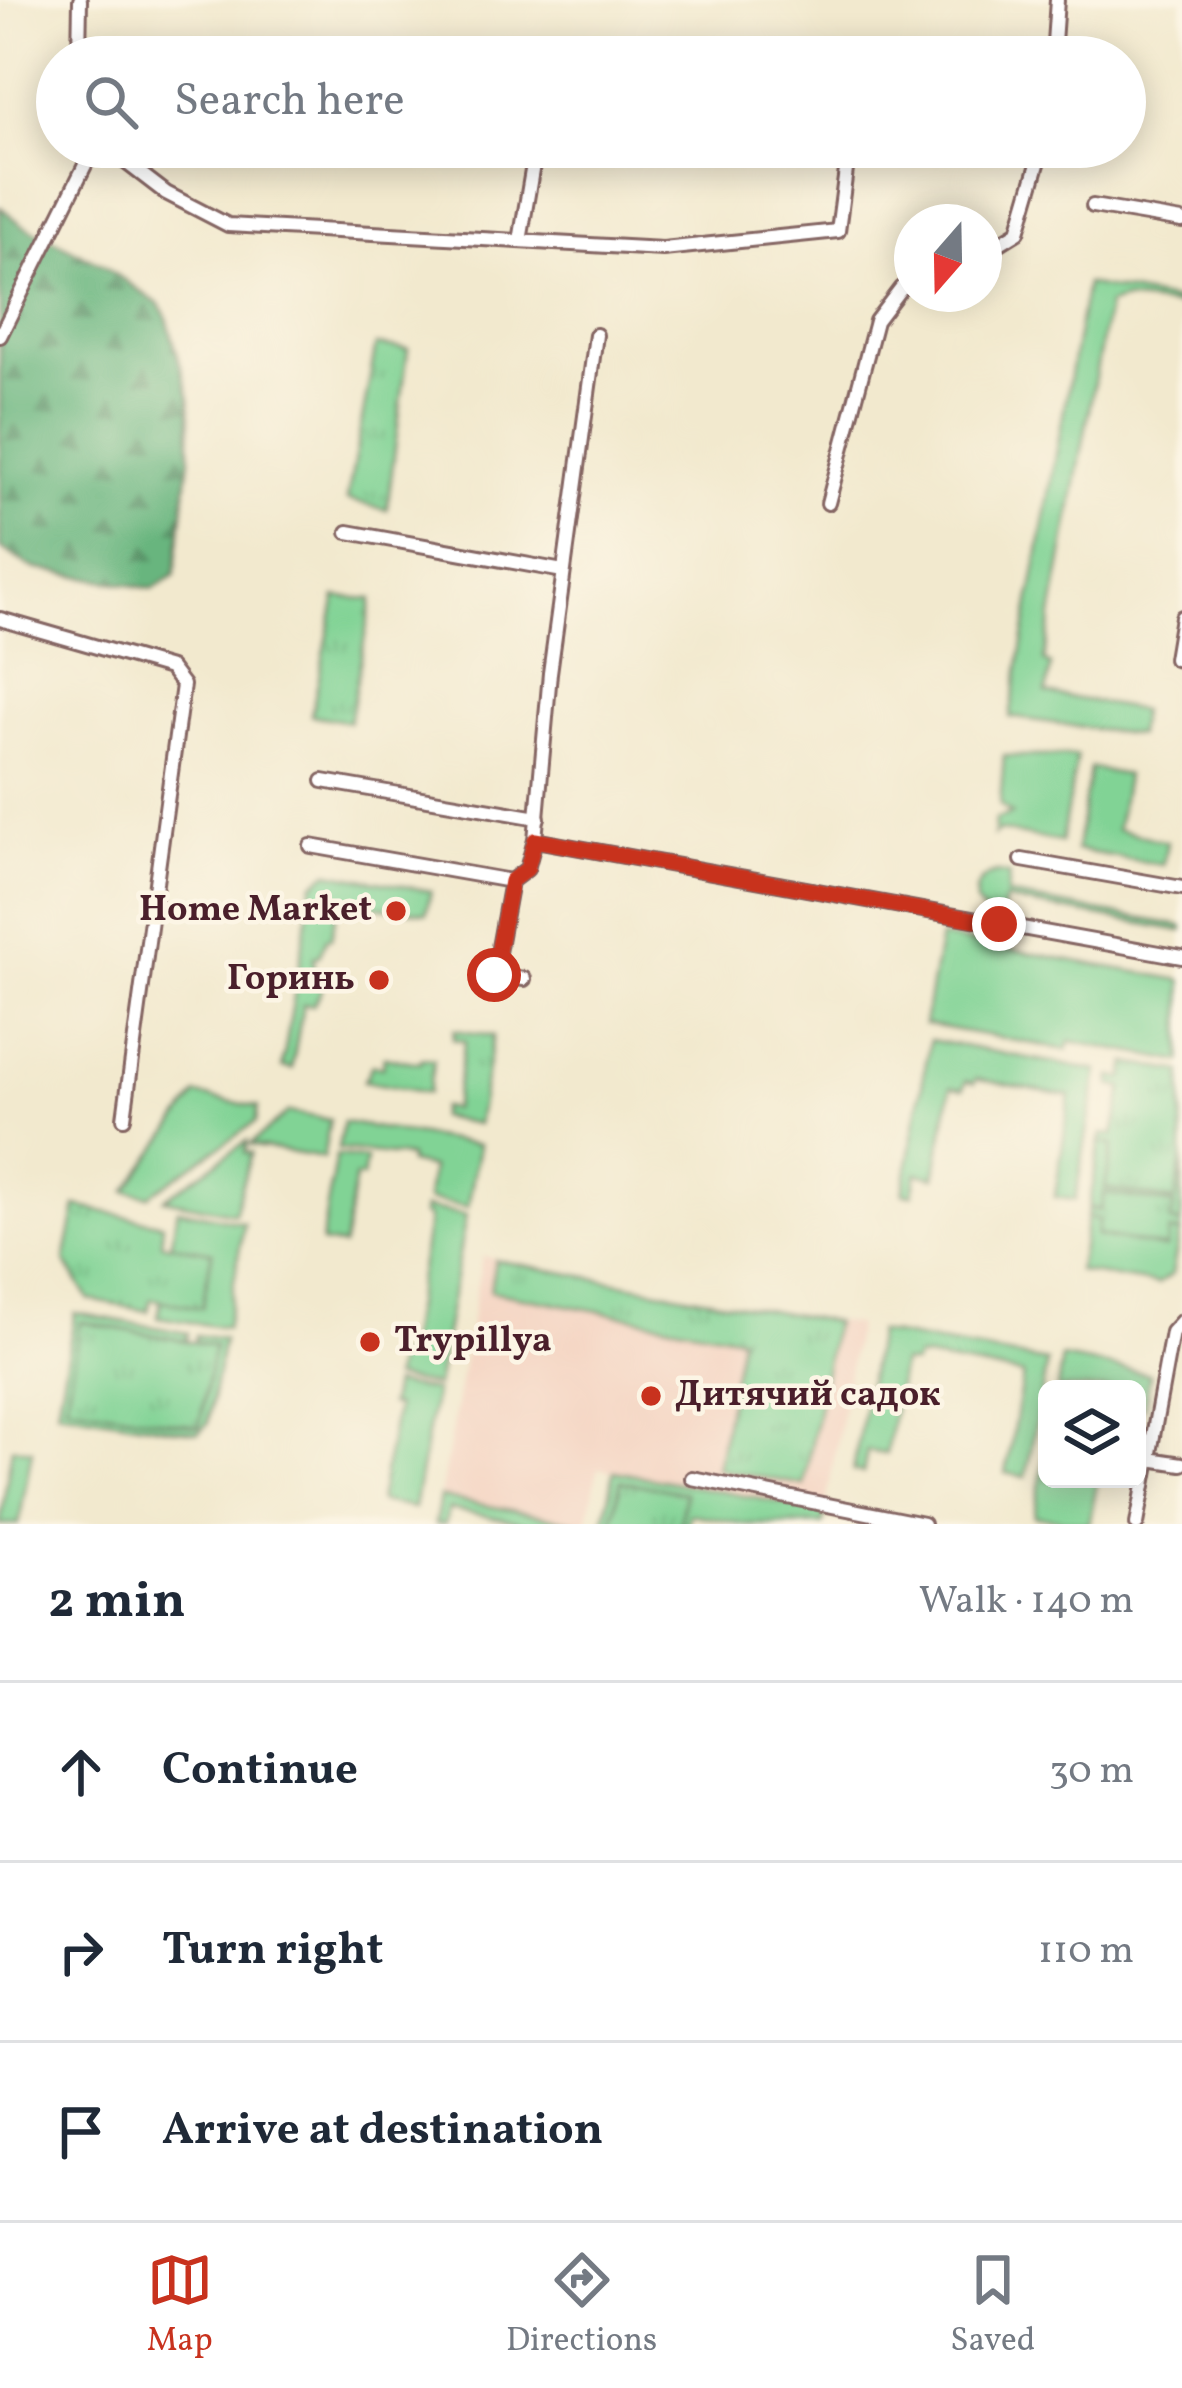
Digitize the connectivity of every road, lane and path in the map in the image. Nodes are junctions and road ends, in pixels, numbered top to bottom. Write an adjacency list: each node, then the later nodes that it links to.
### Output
1 (80, 0): 3 (lane)
2 (1057, 0): 4 (lane)
3 (79, 36)
4 (1054, 36)
5 (84, 168): 16 (lane)
6 (133, 168): 12 (lane)
7 (532, 168): 12 (lane)
8 (846, 168): 12 (lane)
9 (1037, 168): 13 (lane)
10 (1093, 206): 11 (lane)
11 (1182, 221)
12 (520, 241)
13 (1002, 242)
14 (894, 298): 17 (lane)
15 (596, 335): 19 (lane)
16 (0, 336)
17 (828, 502)
18 (348, 532): 19 (lane)
19 (563, 571): 24 (lane)
20 (1182, 616): 22 (lane)
21 (0, 619): 32 (lane)
22 (1182, 660)
23 (323, 782): 24 (lane)
24 (538, 818): 25 (lane)
25 (535, 840): 28 (lane); 30 (lane)
26 (311, 846): 28 (lane)
27 (1022, 860): 29 (lane)
28 (511, 881): 31 (lane)
29 (1182, 888)
30 (1182, 957)
31 (524, 979)
32 (124, 1118)
33 (1182, 1321): 34 (lane)
34 (1149, 1459): 35 (lane); 38 (lane)
35 (1182, 1464)
36 (692, 1478): 37 (lane)
37 (923, 1524)
38 (1137, 1524)

